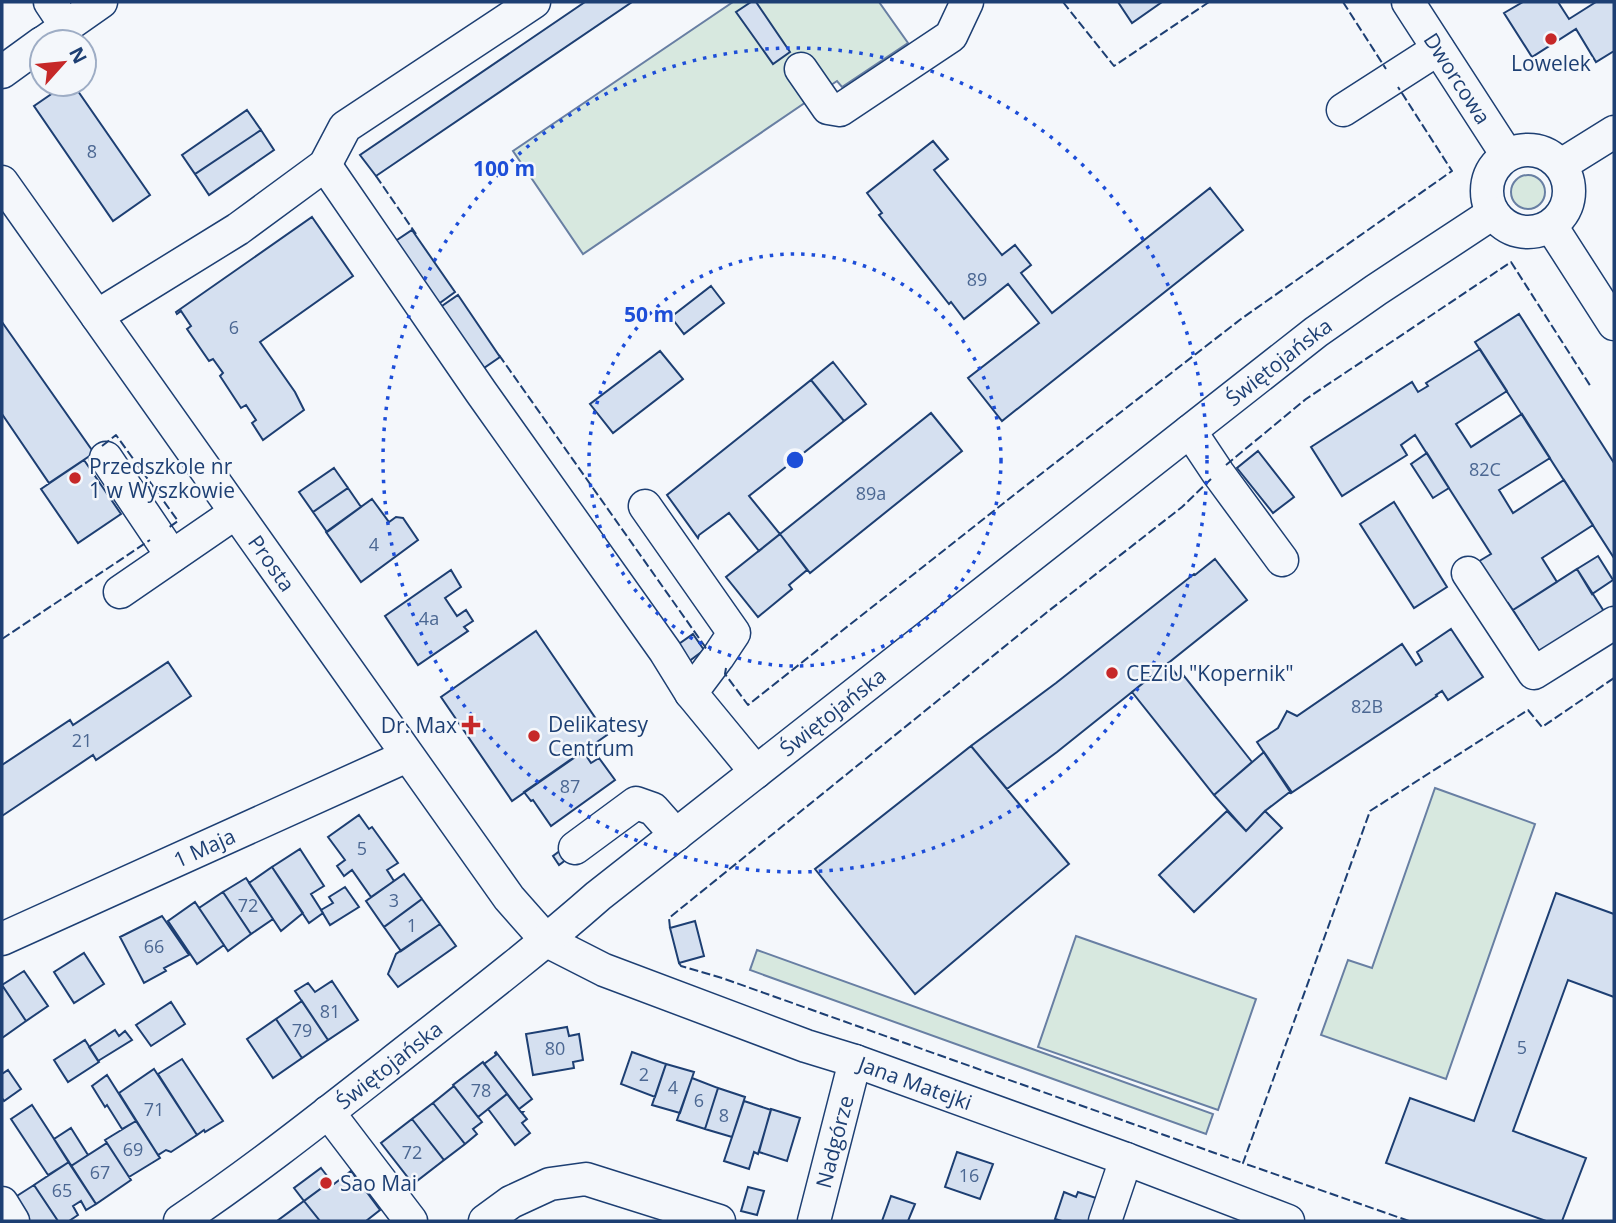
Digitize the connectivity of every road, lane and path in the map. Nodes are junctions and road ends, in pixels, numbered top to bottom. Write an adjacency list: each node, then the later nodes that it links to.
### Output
1 (101, 2): 5 (street)
2 (967, 2): 8 (street)
3 (1408, 2): 7 (street, Dworcowa)
4 (524, 4): 13 (street)
5 (51, 28)
6 (28, 49): 9 (street)
7 (1438, 49): 10 (street); 12 (street, Dworcowa)
8 (801, 69)
9 (2, 72)
10 (1343, 110)
11 (1614, 132): 14 (street)
12 (1507, 155): 14 (street); 16 (street)
13 (325, 165): 18 (street); 29 (street)
14 (1561, 165): 17 (street)
15 (2, 182): 18 (street, Prosta)
16 (1493, 213): 17 (street); 20 (street, Świętojańska)
17 (1551, 226): 19 (street)
18 (97, 316): 23 (street, Prosta)
19 (1614, 324)
20 (1190, 431): 25 (street); 31 (street, Świętojańska)
21 (106, 458): 24 (street)
22 (645, 506): 29 (street)
23 (235, 513): 24 (street); 30 (street, Prosta)
24 (172, 556): 27 (street)
25 (1282, 559)
26 (1468, 573): 28 (street)
27 (120, 592)
28 (1614, 623)
29 (691, 693): 31 (street)
30 (407, 756): 34 (street, 1 Maja); 35 (street, Prosta)
31 (756, 772): 32 (street, Świętojańska)
32 (676, 835): 33 (street); 35 (street, Świętojańska)
33 (575, 848)
34 (2, 939)
35 (547, 940): 36 (street, Jana Matejki); 37 (street, Świętojańska)
36 (855, 1061): 38 (street, Jana Matejki); 45 (street, Nadgórze)
37 (328, 1112): 40 (street); 42 (street, Świętojańska)
38 (1126, 1159): 46 (street); 47 (street, Jana Matejki)
39 (2, 1203): 41 (street)
40 (405, 1219)
41 (13, 1221)
42 (180, 1221)
43 (485, 1221): 44 (street)
44 (719, 1221)
45 (814, 1221)
46 (1105, 1221)
47 (1288, 1221)

